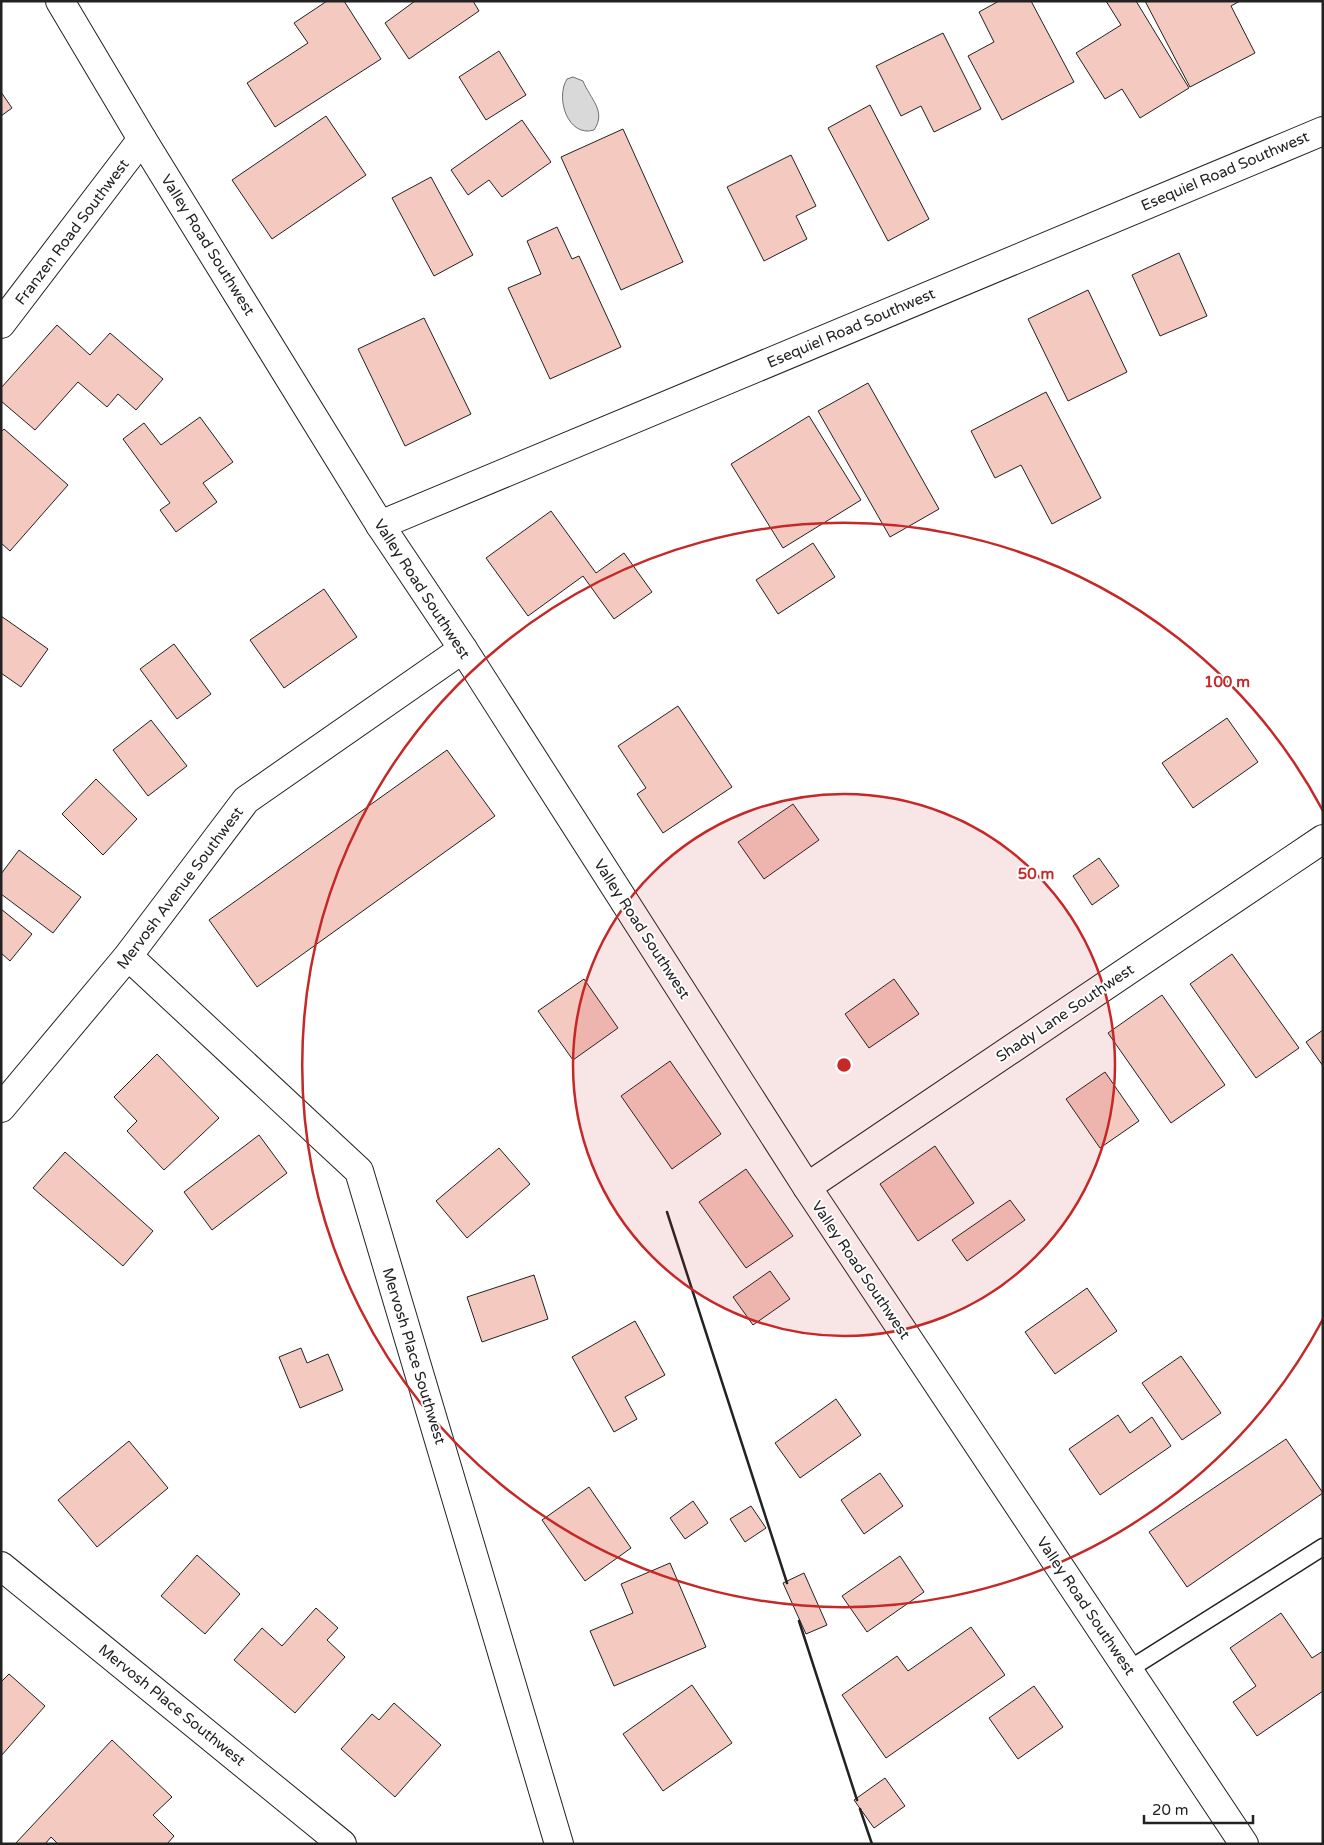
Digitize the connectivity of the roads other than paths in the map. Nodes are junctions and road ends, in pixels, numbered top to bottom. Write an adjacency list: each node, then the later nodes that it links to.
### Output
1 (60, 1): 3 (street, Valley Road Southwest)
2 (1323, 131): 5 (street, Esequiel Road Southwest)
3 (142, 139): 4 (street, Franzen Road Southwest); 5 (street, Valley Road Southwest)
4 (1, 324)
5 (380, 525): 6 (street, Valley Road Southwest)
6 (462, 649): 8 (street, Mervosh Avenue Southwest); 10 (street, Valley Road Southwest)
7 (1323, 839): 10 (street, Shady Lane Southwest)
8 (128, 956): 9 (street, Mervosh Avenue Southwest); 15 (street, Mervosh Place Southwest)
9 (1, 1108)
10 (806, 1188): 13 (street, Valley Road Southwest)
11 (1323, 1547): 13 (lane)
12 (1, 1566): 14 (street, Mervosh Place Southwest)
13 (1128, 1670): 16 (street, Valley Road Southwest)
14 (342, 1844)
15 (559, 1844)
16 (1244, 1844)

